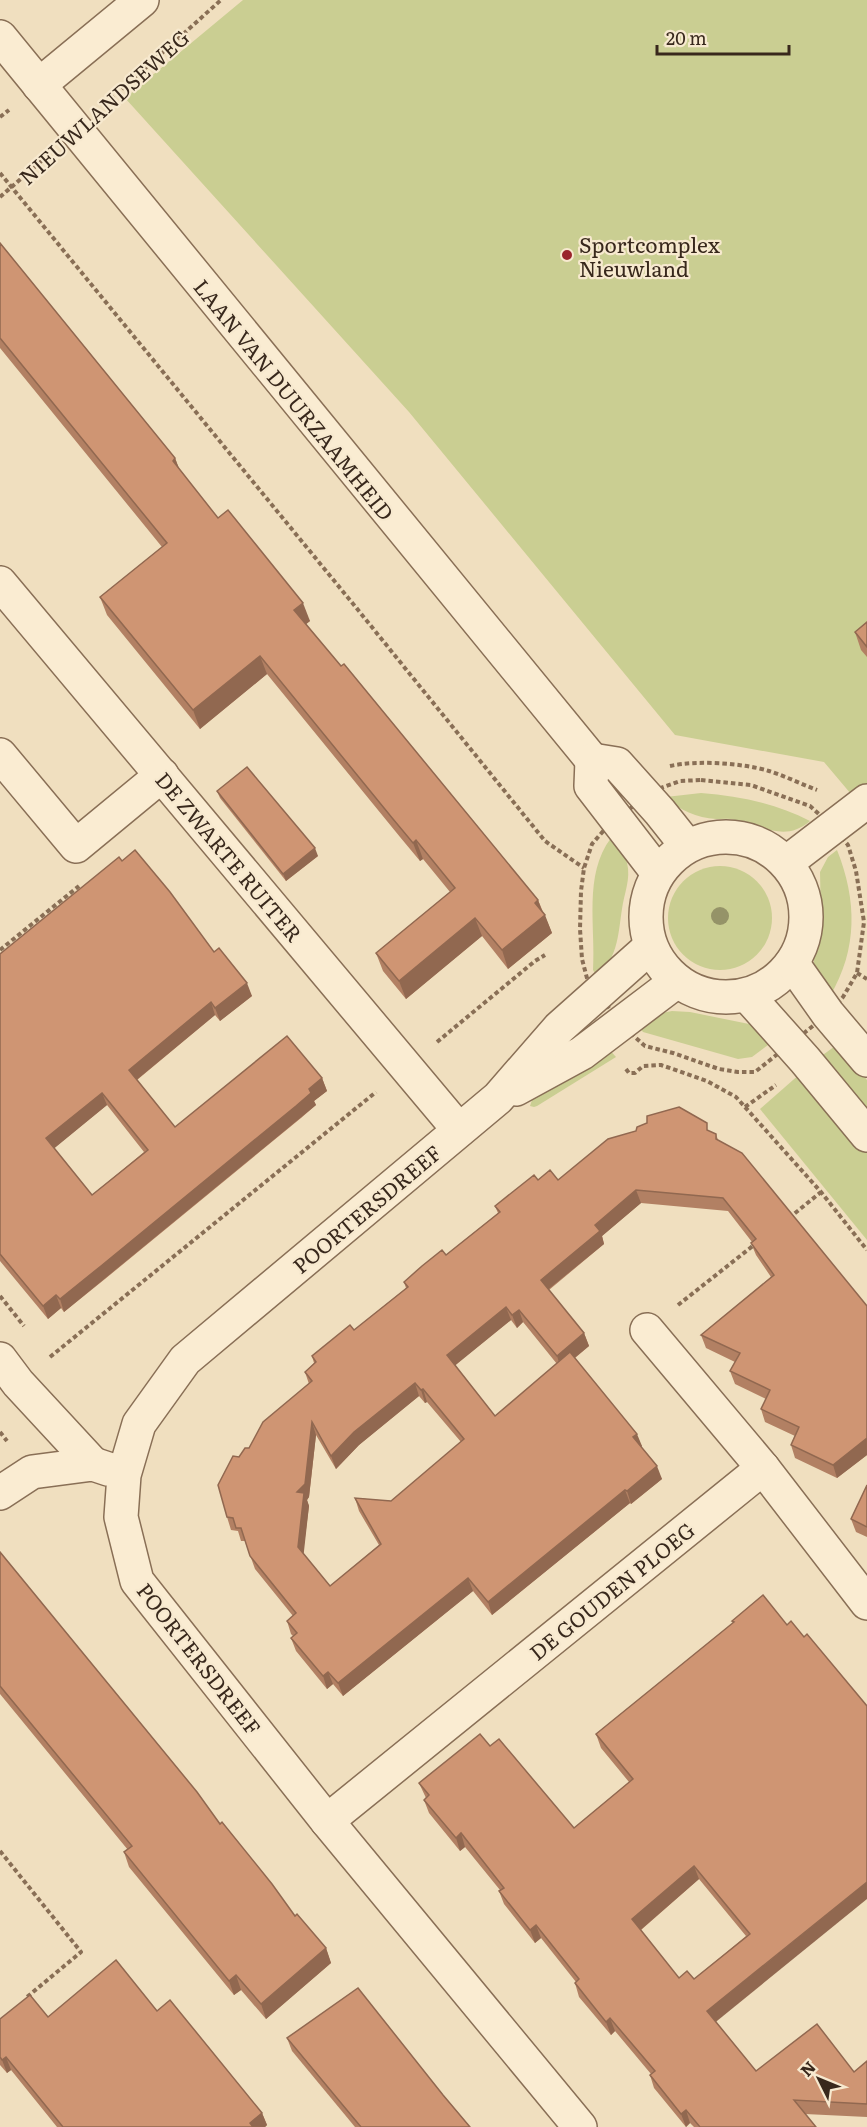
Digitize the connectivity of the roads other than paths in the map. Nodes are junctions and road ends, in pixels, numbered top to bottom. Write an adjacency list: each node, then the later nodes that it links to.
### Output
1 (142, 0): 3 (street)
2 (0, 37): 3 (street, LAAN VAN DUURZAAMHEID)
3 (39, 86): 6 (street, LAAN VAN DUURZAAMHEID)
4 (0, 583): 7 (street, DE ZWARTE RUITER)
5 (0, 755): 7 (street)
6 (592, 760): 9 (street); 11 (street)
7 (162, 776): 18 (street, DE ZWARTE RUITER)
8 (850, 814): 10 (street)
9 (687, 846): 10 (street); 11 (street)
10 (786, 863): 13 (street)
11 (658, 873): 12 (street)
12 (650, 947): 14 (street); 17 (street, POORTERSDREEF)
13 (792, 963): 15 (street); 16 (street)
14 (676, 981): 15 (street); 17 (street, POORTERSDREEF)
15 (747, 995): 19 (street)
16 (867, 1060)
17 (498, 1098): 18 (street, POORTERSDREEF)
18 (459, 1130): 24 (street, POORTERSDREEF)
19 (867, 1135)
20 (647, 1330): 23 (street)
21 (0, 1359): 22 (street)
22 (93, 1464): 24 (street); 25 (street)
23 (763, 1468): 26 (street); 27 (street, DE GOUDEN PLOEG)
24 (124, 1474): 27 (street, POORTERSDREEF)
25 (0, 1493)
26 (867, 1603)
27 (327, 1821): 28 (street, POORTERSDREEF)
28 (580, 2127)

